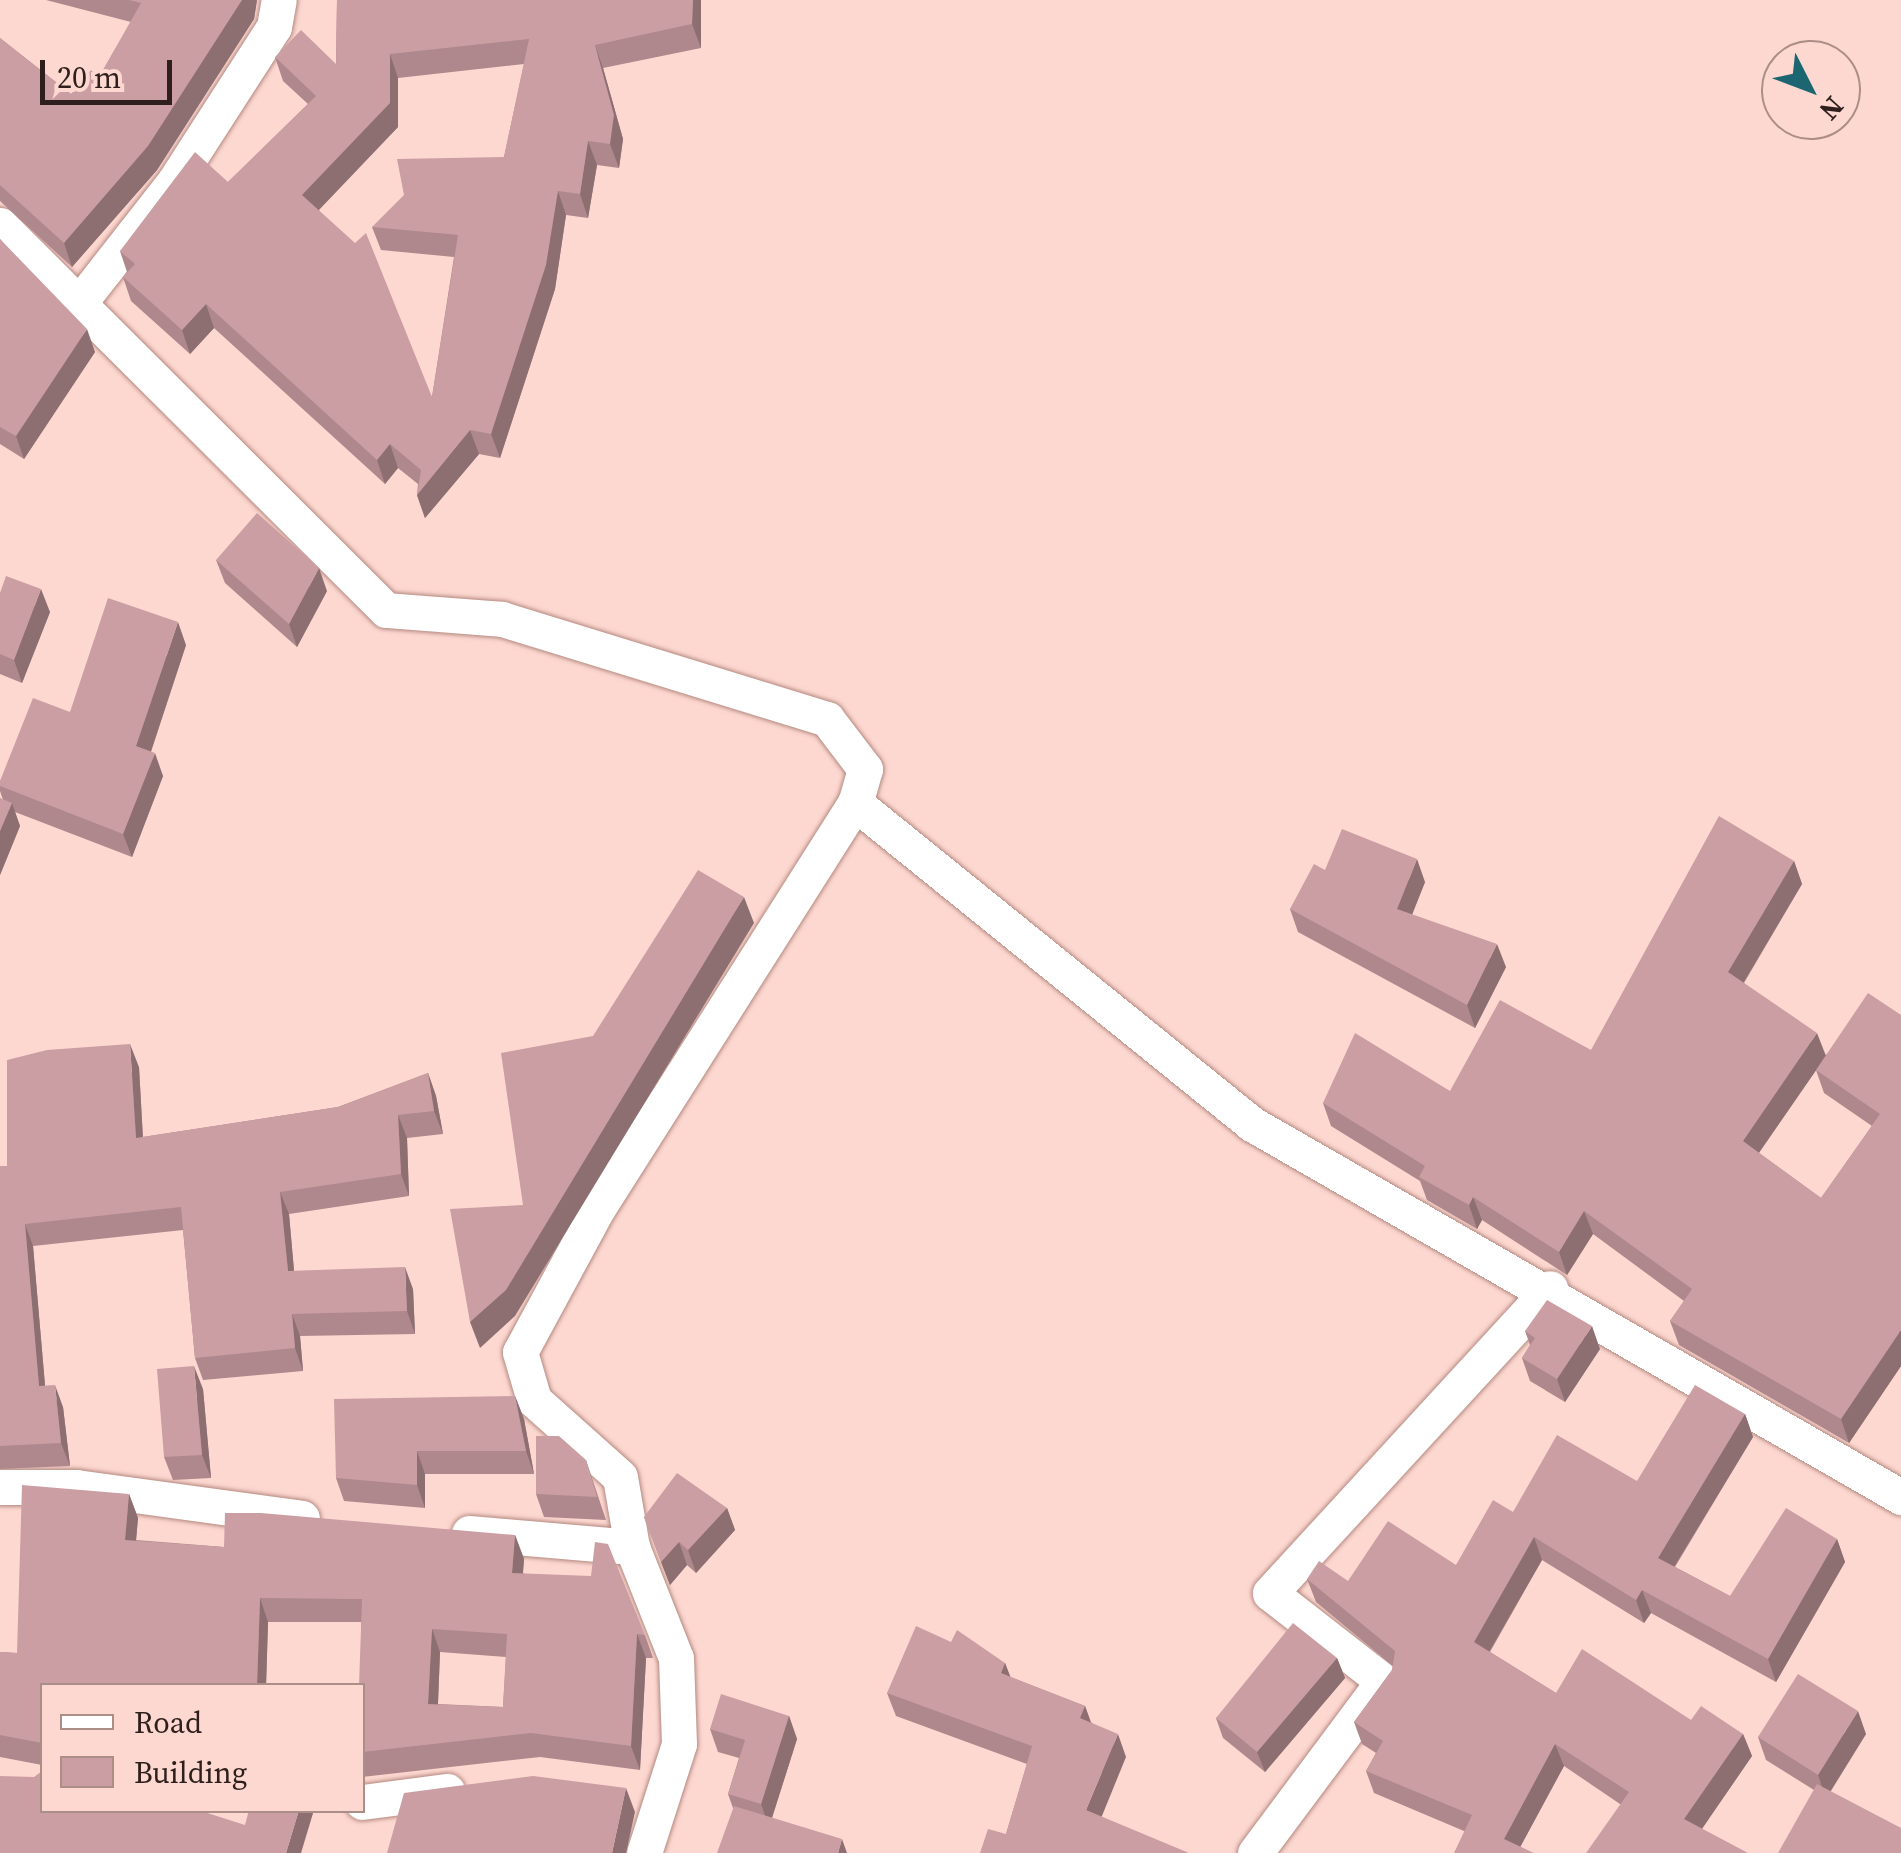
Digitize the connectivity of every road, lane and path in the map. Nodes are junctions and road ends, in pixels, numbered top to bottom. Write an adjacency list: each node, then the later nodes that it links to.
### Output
1 (279, 0): 3 (street)
2 (0, 225): 3 (street)
3 (76, 307): 4 (street)
4 (855, 803): 5 (street); 10 (street)
5 (1550, 1288): 7 (street); 14 (street)
6 (0, 1487): 8 (street)
7 (1901, 1497)
8 (334, 1521)
9 (433, 1530): 10 (street)
10 (632, 1547): 13 (street)
11 (482, 1786): 12 (street)
12 (365, 1802)
13 (644, 1853)
14 (1255, 1853)

